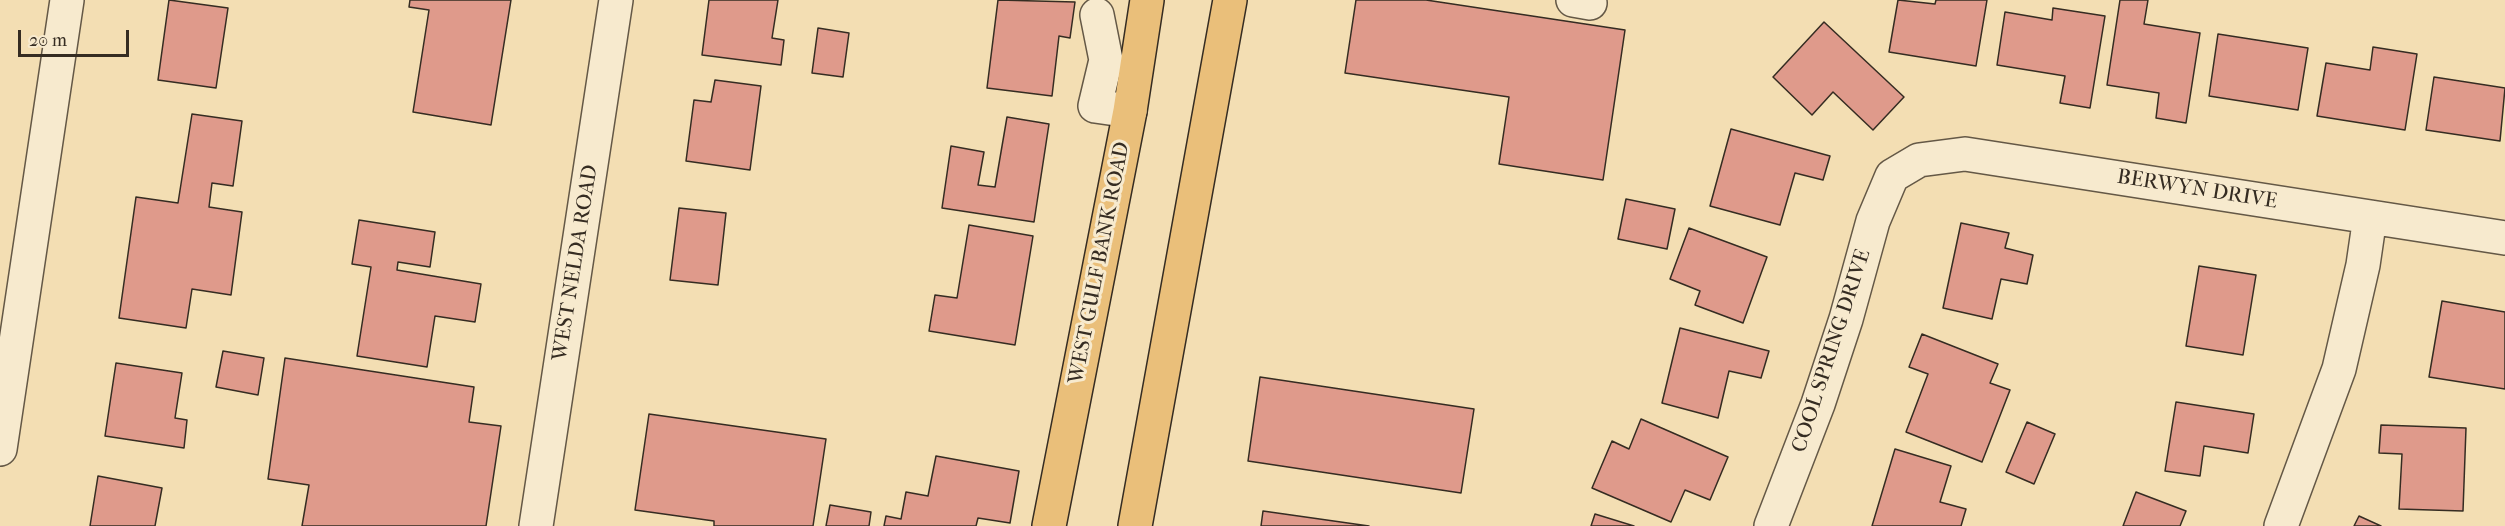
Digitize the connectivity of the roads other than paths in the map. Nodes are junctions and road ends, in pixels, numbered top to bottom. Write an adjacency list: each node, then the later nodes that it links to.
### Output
1 (68, 0): 10 (street)
2 (616, 0): 11 (street, WEST NELDA ROAD)
3 (1230, 0): 13 (main road)
4 (1098, 8): 5 (street); 6 (street)
5 (1145, 11): 6 (main road, WEST GULF BANK ROAD)
6 (1130, 111): 12 (main road, WEST GULF BANK ROAD)
7 (1892, 176): 8 (street, BERWYN DRIVE); 14 (street, COOL SPRING DRIVE)
8 (2370, 217): 9 (street, BERWYN DRIVE); 15 (street)
9 (2505, 237)
10 (0, 448)
11 (536, 526)
12 (1049, 526)
13 (1134, 526)
14 (1771, 526)
15 (2281, 526)

